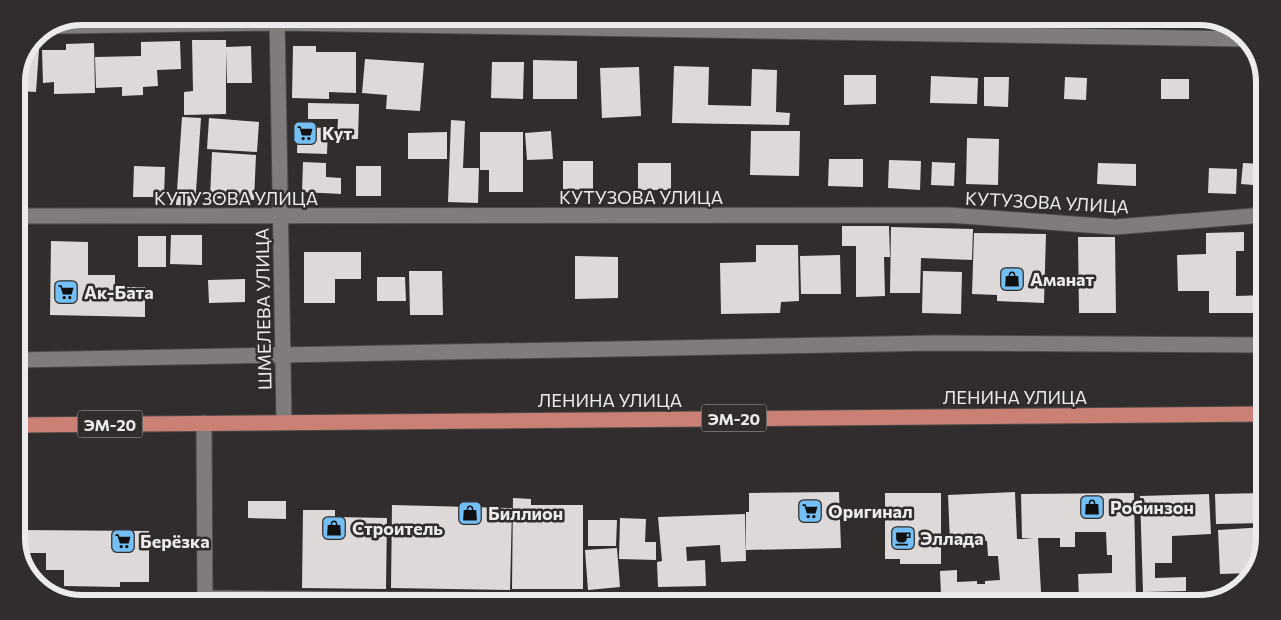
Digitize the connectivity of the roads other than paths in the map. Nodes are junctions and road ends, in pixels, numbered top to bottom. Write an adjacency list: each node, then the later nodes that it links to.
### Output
1 (95, 25): 4 (street)
2 (277, 25): 7 (street, ШМЕЛЕВА УЛИЦА)
3 (532, 25): 5 (street)
4 (76, 26)
5 (1237, 39)
6 (25, 216): 7 (street, КУТУЗОВА УЛИЦА)
7 (280, 216): 8 (street, КУТУЗОВА УЛИЦА); 10 (street, ШМЕЛЕВА УЛИЦА)
8 (1256, 216)
9 (1256, 345): 10 (street)
10 (283, 355): 11 (street); 13 (street, ШМЕЛЕВА УЛИЦА)
11 (25, 360)
12 (1256, 414): 13 (main road, ЛЕНИНА УЛИЦА / ЭМ-20)
13 (284, 421): 14 (main road, ЛЕНИНА УЛИЦА / ЭМ-20)
14 (204, 422): 15 (main road, ЛЕНИНА УЛИЦА / ЭМ-20); 16 (street)
15 (25, 425)
16 (205, 595)

